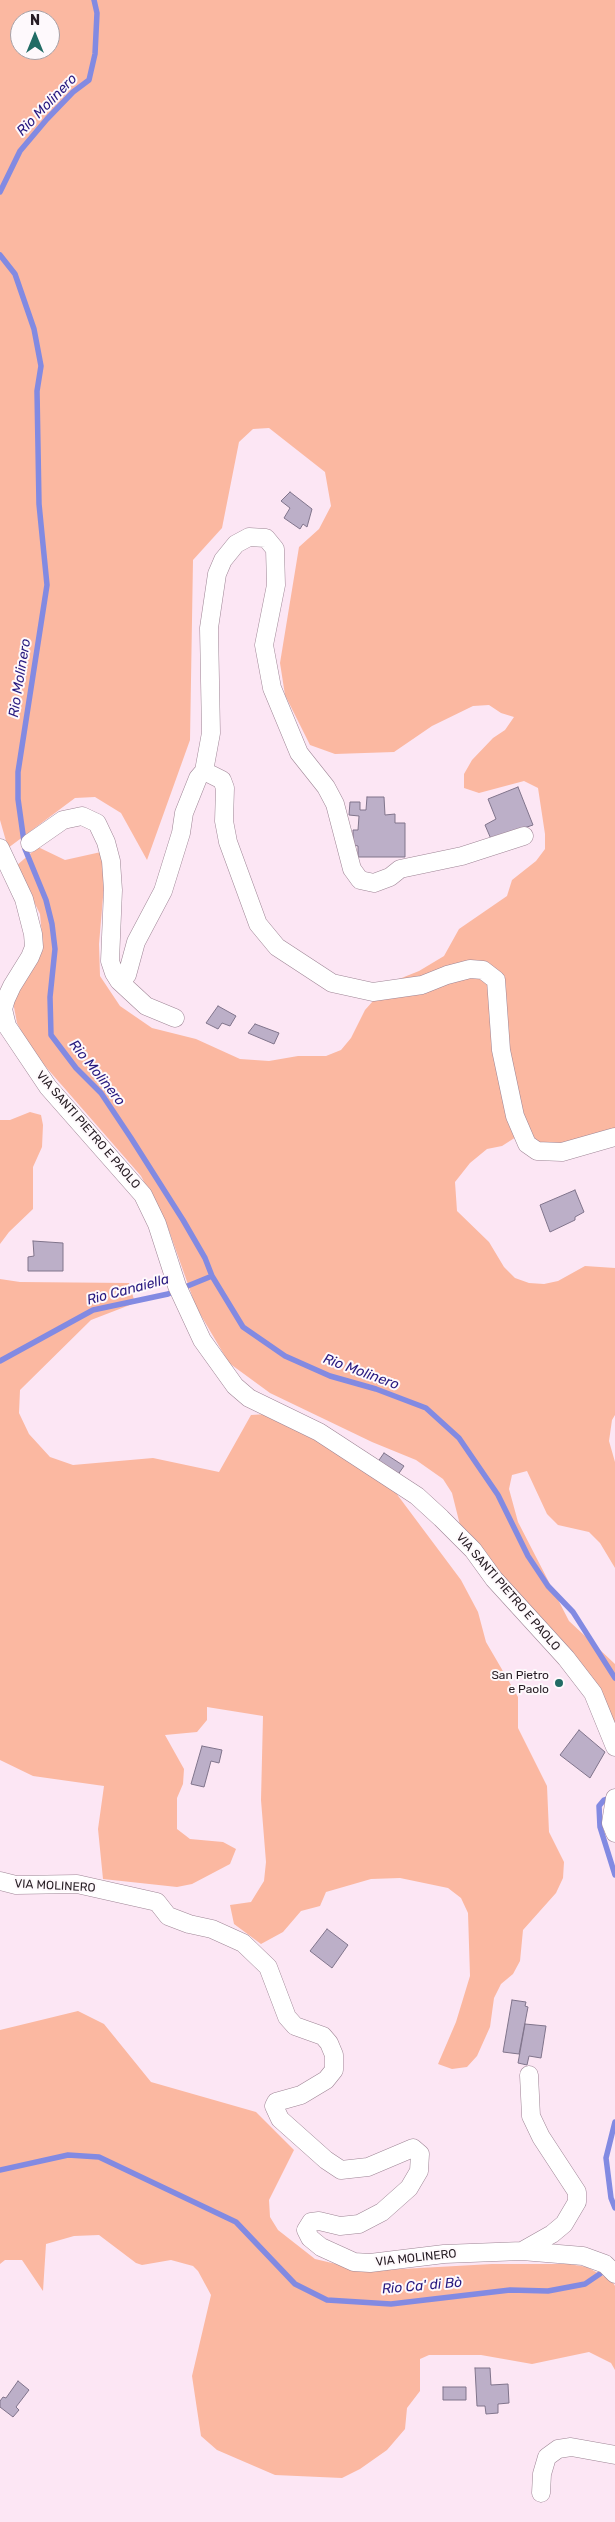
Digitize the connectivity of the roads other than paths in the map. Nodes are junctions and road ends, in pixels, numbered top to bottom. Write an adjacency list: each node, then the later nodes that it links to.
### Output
1 (204, 771): 2 (street); 5 (street); 7 (street)
2 (524, 836)
3 (30, 843): 5 (street)
4 (0, 848): 8 (street, VIA SANTI PIETRO E PAOLO)
5 (119, 981): 6 (street)
6 (175, 1018)
7 (615, 1137)
8 (615, 1746)
9 (615, 1800): 10 (street)
10 (615, 1834)
11 (0, 1881): 13 (street, VIA MOLINERO)
12 (529, 2075): 13 (street)
13 (522, 2251): 14 (street, VIA MOLINERO)
14 (612, 2270)
15 (615, 2456): 16 (street)
16 (541, 2493)

